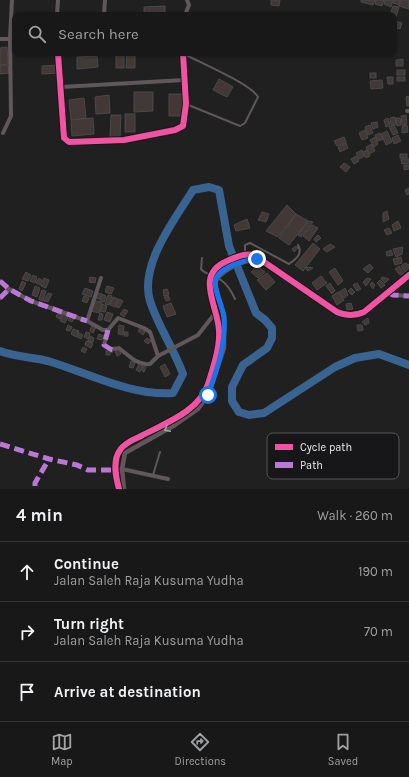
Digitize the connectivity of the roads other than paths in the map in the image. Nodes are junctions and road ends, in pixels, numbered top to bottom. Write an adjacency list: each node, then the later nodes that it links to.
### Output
1 (12, 0): 5 (street)
2 (58, 0): 6 (street)
3 (105, 0): 7 (street)
4 (189, 1): 8 (street)
5 (12, 12)
6 (57, 12)
7 (104, 12)
8 (186, 12)
9 (0, 39): 10 (street)
10 (12, 39)
11 (13, 56): 18 (street)
12 (58, 56): 16 (street)
13 (183, 56): 15 (street)
14 (189, 56): 17 (lane)
15 (184, 80): 16 (street); 17 (street)
16 (61, 87): 17 (street)
17 (186, 104)
18 (1, 134)
19 (298, 245): 20 (lane)
20 (245, 255): 22 (street); 24 (street)
21 (202, 258): 24 (lane)
22 (257, 259): 26 (street); 29 (street)
23 (409, 275): 29 (street)
24 (210, 276): 26 (lane); 33 (street)
25 (101, 278): 34 (street)
26 (217, 278): 32 (lane); 38 (street, one-way to 38)
27 (0, 280): 28 (street)
28 (9, 289): 31 (street); 34 (street)
29 (389, 293): 30 (street)
30 (409, 296)
31 (0, 298)
32 (235, 299)
33 (216, 312): 36 (street); 39 (street)
34 (87, 321): 35 (street)
35 (108, 330): 36 (street); 36 (street)
36 (158, 356)
37 (160, 452): 40 (lane)
38 (122, 469): 39 (street); 40 (street); 43 (street)
39 (116, 470): 42 (street)
40 (153, 475): 41 (street)
41 (168, 479)
42 (119, 489)
43 (124, 489)

